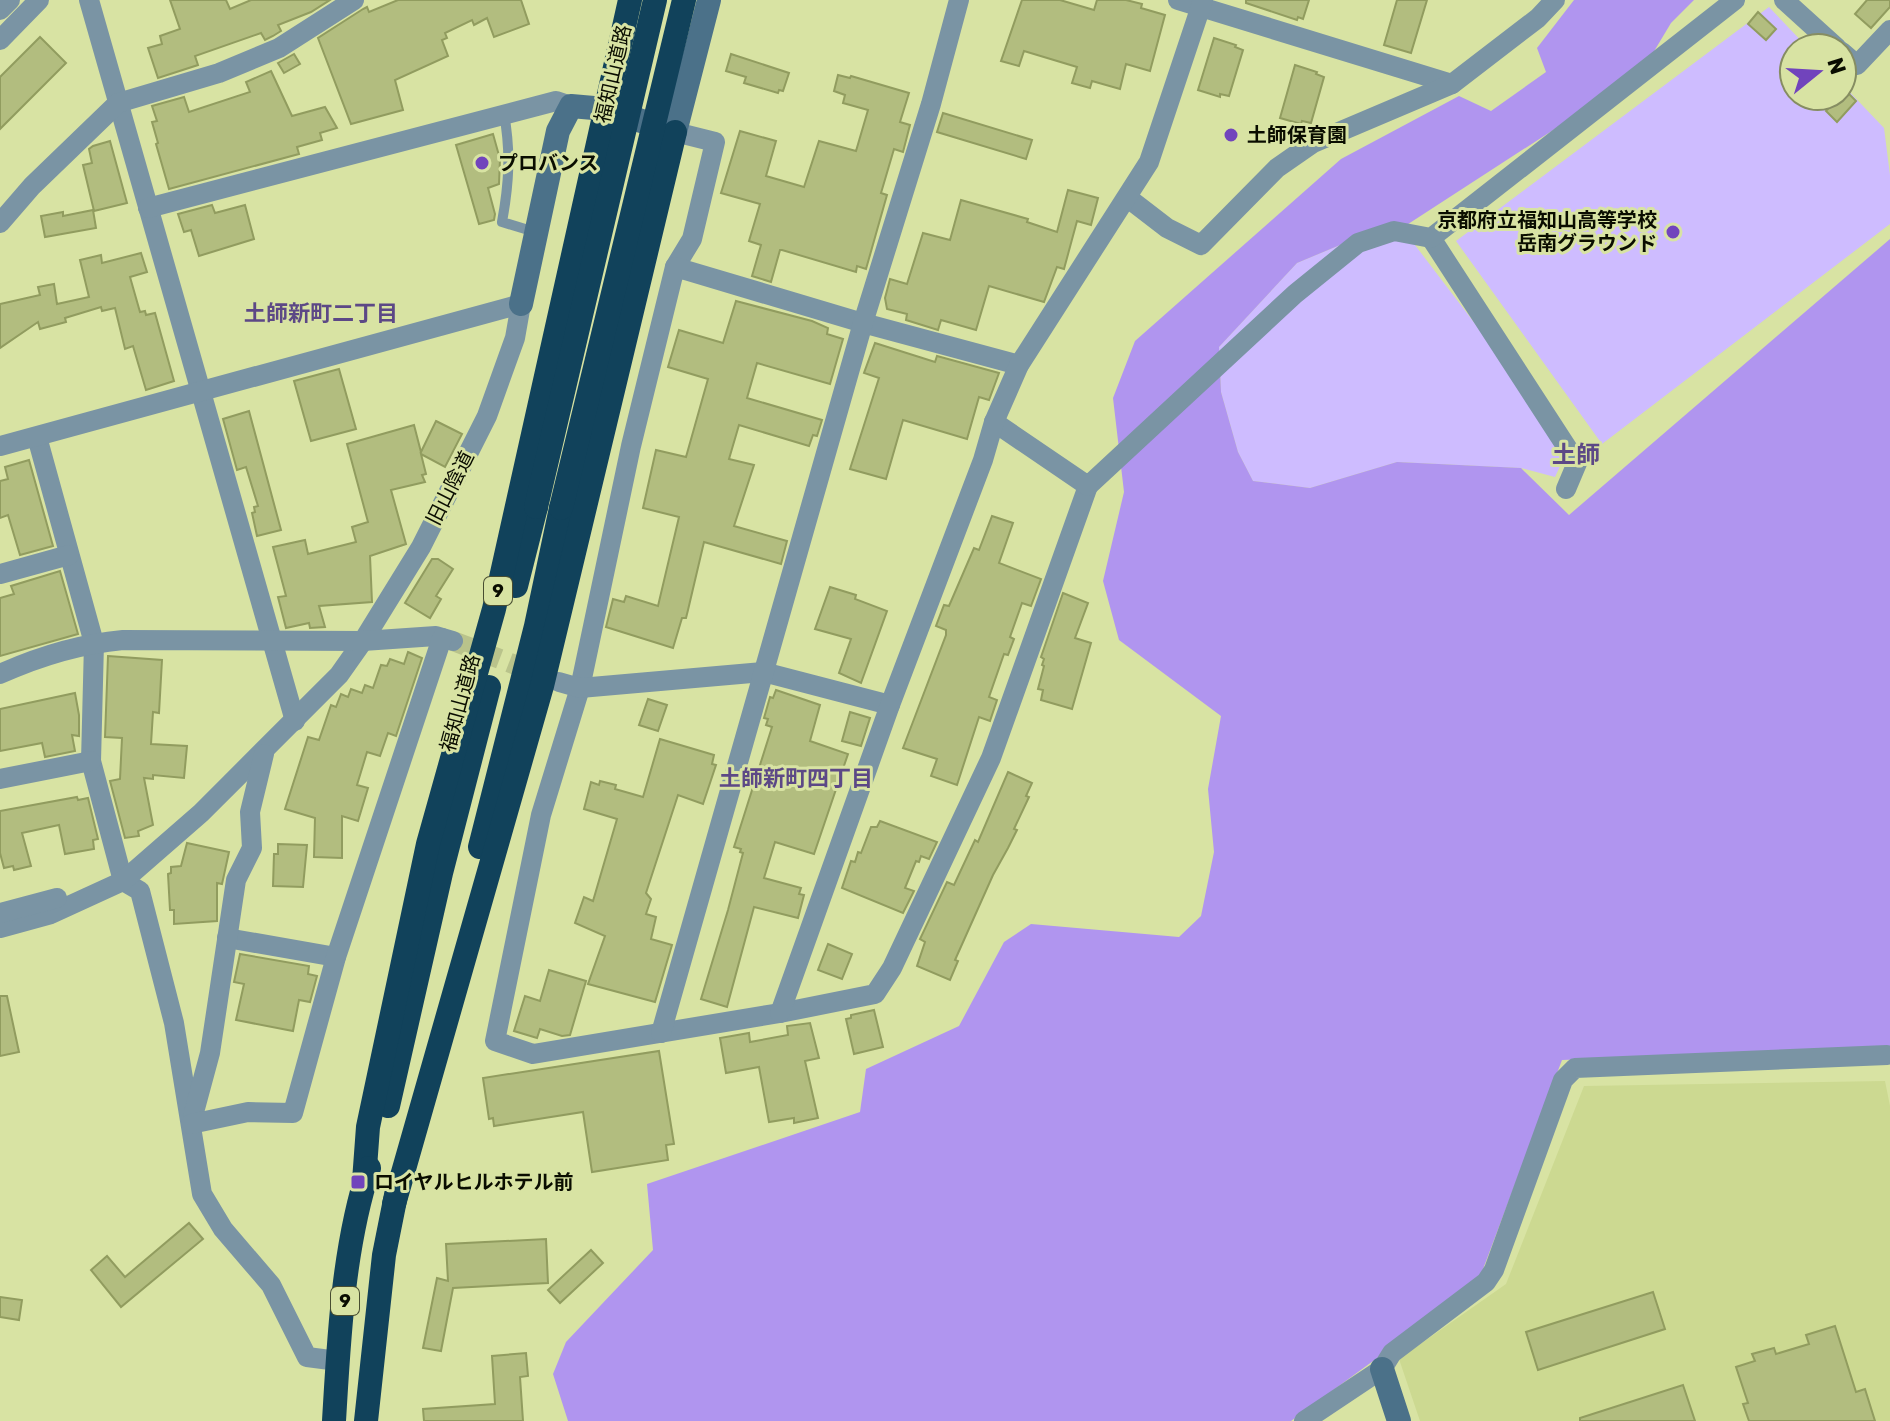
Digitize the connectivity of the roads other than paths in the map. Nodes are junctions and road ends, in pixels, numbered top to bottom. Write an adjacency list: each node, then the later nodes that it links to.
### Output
1 (10, 0): 15 (street)
2 (39, 0): 18 (street)
3 (89, 0): 21 (street)
4 (354, 0): 21 (street)
5 (630, 0): 23 (highway, 9)
6 (655, 0): 64 (highway, 福知山道路 / 9, bridge)
7 (684, 0): 65 (highway, 9, bridge)
8 (709, 0): 25 (street)
9 (959, 0): 33 (street)
10 (1178, 0): 14 (street)
11 (1555, 0): 20 (street)
12 (1735, 0): 30 (street)
13 (1784, 0): 17 (street)
14 (1202, 3): 20 (street); 26 (street)
15 (0, 10)
16 (1890, 30): 19 (street)
17 (1819, 32)
18 (0, 40)
19 (1858, 64)
20 (1452, 84): 26 (street)
21 (118, 103): 27 (street); 28 (street)
22 (571, 106): 23 (street); 24 (street); 29 (street, 旧山陰道)
23 (605, 109): 25 (street); 64 (highway, 9)
24 (504, 114): 27 (street); 29 (lane)
25 (675, 132): 31 (street); 65 (highway, 9)
26 (1128, 198): 34 (street)
27 (148, 208): 35 (street)
28 (0, 223)
29 (535, 232): 32 (street, 旧山陰道)
30 (1431, 238): 39 (street); 40 (street)
31 (675, 267): 33 (street); 49 (street)
32 (521, 304): 35 (street); 44 (street, 旧山陰道)
33 (863, 323): 34 (street); 46 (street)
34 (1019, 365): 36 (street)
35 (199, 390): 37 (street); 43 (street)
36 (994, 422): 39 (street); 50 (street)
37 (37, 437): 38 (street); 41 (street)
38 (0, 446)
39 (1088, 486): 60 (street)
40 (1566, 489)
41 (69, 555): 42 (street); 45 (street)
42 (0, 574)
43 (272, 641): 44 (street); 45 (street); 51 (street)
44 (363, 641): 51 (street, 旧山陰道); 59 (street)
45 (94, 643): 47 (street); 53 (street)
46 (763, 672): 49 (street); 50 (street); 61 (street)
47 (0, 674)
48 (559, 682): 49 (street)
49 (580, 688): 61 (street)
50 (890, 705): 60 (street)
51 (295, 721): 52 (street, 旧山陰道)
52 (264, 753): 55 (street, 旧山陰道); 58 (street)
53 (91, 761): 54 (street); 55 (street)
54 (0, 779)
55 (123, 881): 56 (street); 57 (street, 旧山陰道); 63 (street)
56 (0, 913)
57 (0, 928)
58 (227, 938): 59 (street); 63 (street)
59 (336, 957): 63 (street)
60 (780, 1013): 61 (street)
61 (661, 1033)
62 (1889, 1053): 67 (street)
63 (191, 1124): 66 (street)
64 (364, 1181): 66 (highway, 福知山道路 / 9)
65 (394, 1204): 69 (highway, 9)
66 (338, 1361): 68 (highway, 福知山道路 / 9)
67 (1382, 1369): 70 (street); 71 (street)
68 (334, 1421)
69 (366, 1421)
70 (1304, 1421)
71 (1399, 1421)

